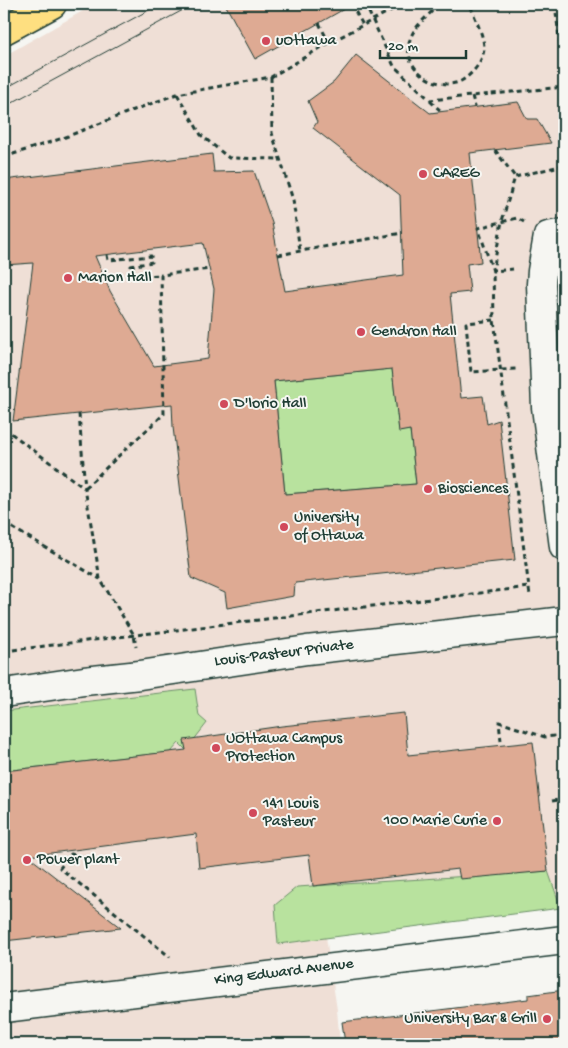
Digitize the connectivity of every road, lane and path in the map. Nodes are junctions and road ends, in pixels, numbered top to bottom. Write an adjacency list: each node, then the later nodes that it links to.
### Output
1 (52, 4): 11 (main road)
2 (352, 4): 10 (path)
3 (365, 4): 8 (path)
4 (403, 4): 8 (path)
5 (438, 4): 6 (path)
6 (470, 4)
7 (556, 4): 14 (path)
8 (373, 19): 10 (path); 18 (path)
9 (319, 23): 12 (path)
10 (363, 25): 12 (path)
11 (4, 30)
12 (329, 43): 13 (path)
13 (270, 77): 16 (path); 23 (path)
14 (564, 78)
15 (564, 87): 17 (path)
16 (177, 94): 22 (path); 23 (path)
17 (472, 96): 18 (path); 19 (path)
18 (430, 100): 20 (path)
19 (476, 108)
20 (442, 112)
21 (495, 150): 25 (path)
22 (4, 157)
23 (280, 159): 29 (path)
24 (564, 165): 25 (path)
25 (515, 177): 26 (path)
26 (502, 221): 28 (path); 34 (path); 34 (path)
27 (402, 233): 29 (path)
28 (556, 234): 42 (street)
29 (300, 251): 30 (path)
30 (278, 254)
31 (108, 255): 35 (path)
32 (521, 268): 34 (path)
33 (210, 269): 35 (path)
34 (493, 271): 36 (path)
35 (161, 275): 40 (path)
36 (494, 320): 37 (path); 44 (path)
37 (485, 371)
38 (79, 414): 40 (path)
39 (4, 428): 40 (path)
40 (85, 488): 43 (path)
41 (4, 523): 43 (path)
42 (564, 547)
43 (100, 579): 47 (path)
44 (529, 587): 45 (path); 47 (path)
45 (530, 603)
46 (564, 621): 49 (street, Louis-Pasteur Private)
47 (134, 635): 48 (path); 49 (path)
48 (4, 651)
49 (140, 675): 50 (street, Louis-Pasteur Private)
50 (4, 693)
51 (564, 735): 52 (path)
52 (502, 741)
53 (564, 799): 54 (path)
54 (552, 801)
55 (101, 860): 57 (path)
56 (564, 940): 58 (street, King Edward Avenue)
57 (170, 957)
58 (4, 1008)

